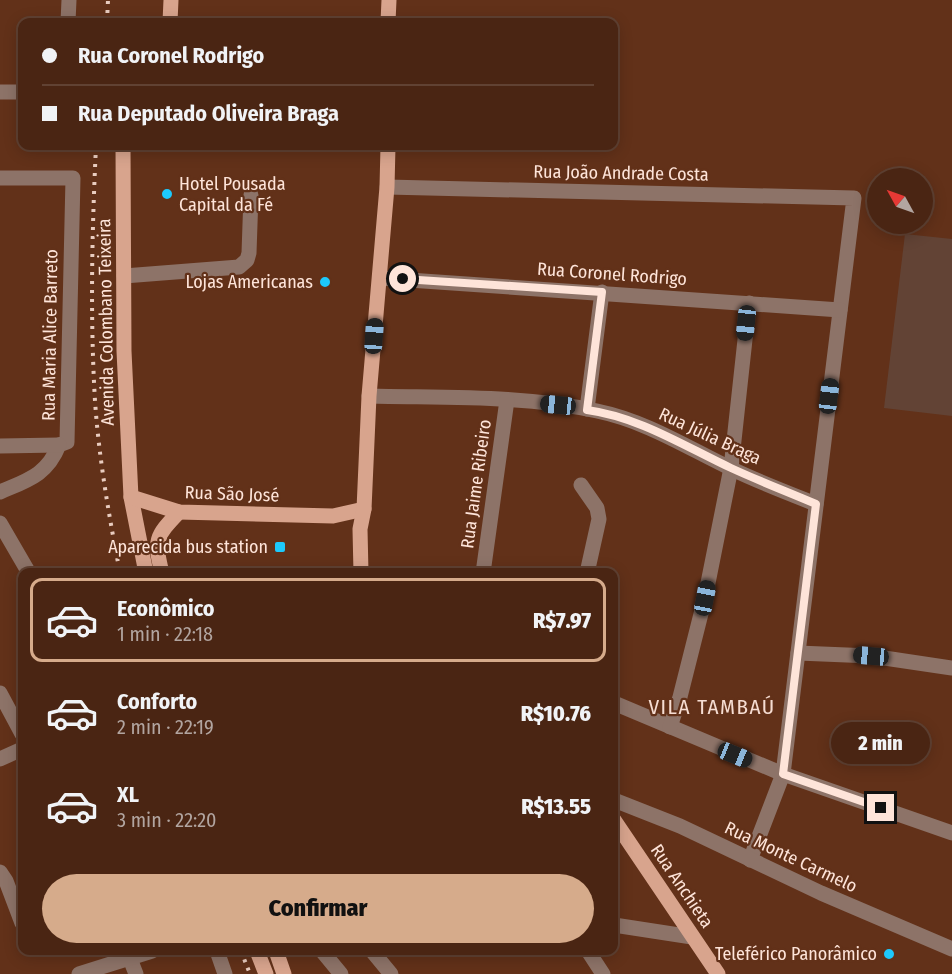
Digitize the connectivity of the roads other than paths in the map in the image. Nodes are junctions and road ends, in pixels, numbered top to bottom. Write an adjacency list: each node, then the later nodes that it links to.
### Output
1 (69, 0): 4 (street)
2 (171, 0): 5 (main road)
3 (389, 0): 6 (main road)
4 (68, 18)
5 (170, 18)
6 (388, 18)
7 (0, 92): 8 (street)
8 (18, 92)
9 (123, 150): 14 (main road, Avenida Colombano Teixeira)
10 (387, 150): 12 (main road)
11 (0, 178): 22 (street, Rua Maria Alice Barreto)
12 (387, 187): 15 (main road); 18 (street, Rua João Andrade Costa)
13 (251, 195): 14 (street)
14 (124, 276): 27 (main road, Avenida Colombano Teixeira)
15 (380, 278): 16 (street, Rua Coronel Rodrigo); 19 (main road)
16 (602, 292): 17 (street, Rua Coronel Rodrigo); 21 (street)
17 (748, 303): 18 (street, Rua Coronel Rodrigo); 24 (street)
18 (840, 310): 28 (street)
19 (369, 396): 20 (street, Rua Júlia Braga); 29 (main road)
20 (507, 400): 21 (street, Rua Júlia Braga); 38 (street, Rua Jaime Ribeiro)
21 (587, 410): 24 (street, Rua Júlia Braga)
22 (58, 445): 23 (street); 26 (street, Rua Maria Alice Barreto)
23 (0, 446)
24 (731, 468): 28 (street, Rua Júlia Braga); 45 (street)
25 (581, 485): 39 (street)
26 (0, 492)
27 (131, 498): 30 (main road, Rua São José); 35 (main road, Avenida Colombano Teixeira)
28 (816, 504): 40 (street)
29 (364, 510): 31 (main road, Rua São José); 33 (main road)
30 (179, 512): 31 (main road, Rua São José); 36 (main road)
31 (333, 516): 33 (main road, Rua São José)
32 (0, 523): 34 (street)
33 (360, 529): 37 (main road)
34 (26, 568)
35 (145, 568)
36 (161, 568)
37 (362, 568)
38 (484, 568)
39 (587, 568)
40 (798, 653): 41 (street); 48 (street)
41 (952, 668)
42 (0, 693): 44 (street)
43 (618, 705): 45 (street)
44 (18, 727)
45 (670, 727): 48 (street)
46 (18, 751): 47 (street)
47 (0, 759)
48 (783, 774): 51 (street); 52 (street)
49 (618, 802): 52 (street, Rua Monte Carmelo)
50 (618, 826): 56 (main road, Rua Anchieta)
51 (952, 833)
52 (750, 860): 57 (street, Rua Monte Carmelo)
53 (0, 872): 54 (street)
54 (18, 912)
55 (618, 926): 56 (street)
56 (692, 937): 74 (main road, Rua Anchieta)
57 (952, 949)
58 (126, 955): 66 (street)
59 (129, 955): 67 (street)
60 (218, 955): 68 (street)
61 (259, 955): 69 (main road)
62 (277, 955): 70 (main road)
63 (325, 955): 71 (street)
64 (375, 955): 72 (street)
65 (590, 955): 73 (street)
66 (79, 974)
67 (136, 974)
68 (225, 974)
69 (266, 974)
70 (284, 974)
71 (341, 974)
72 (391, 974)
73 (602, 974)
74 (718, 974)

